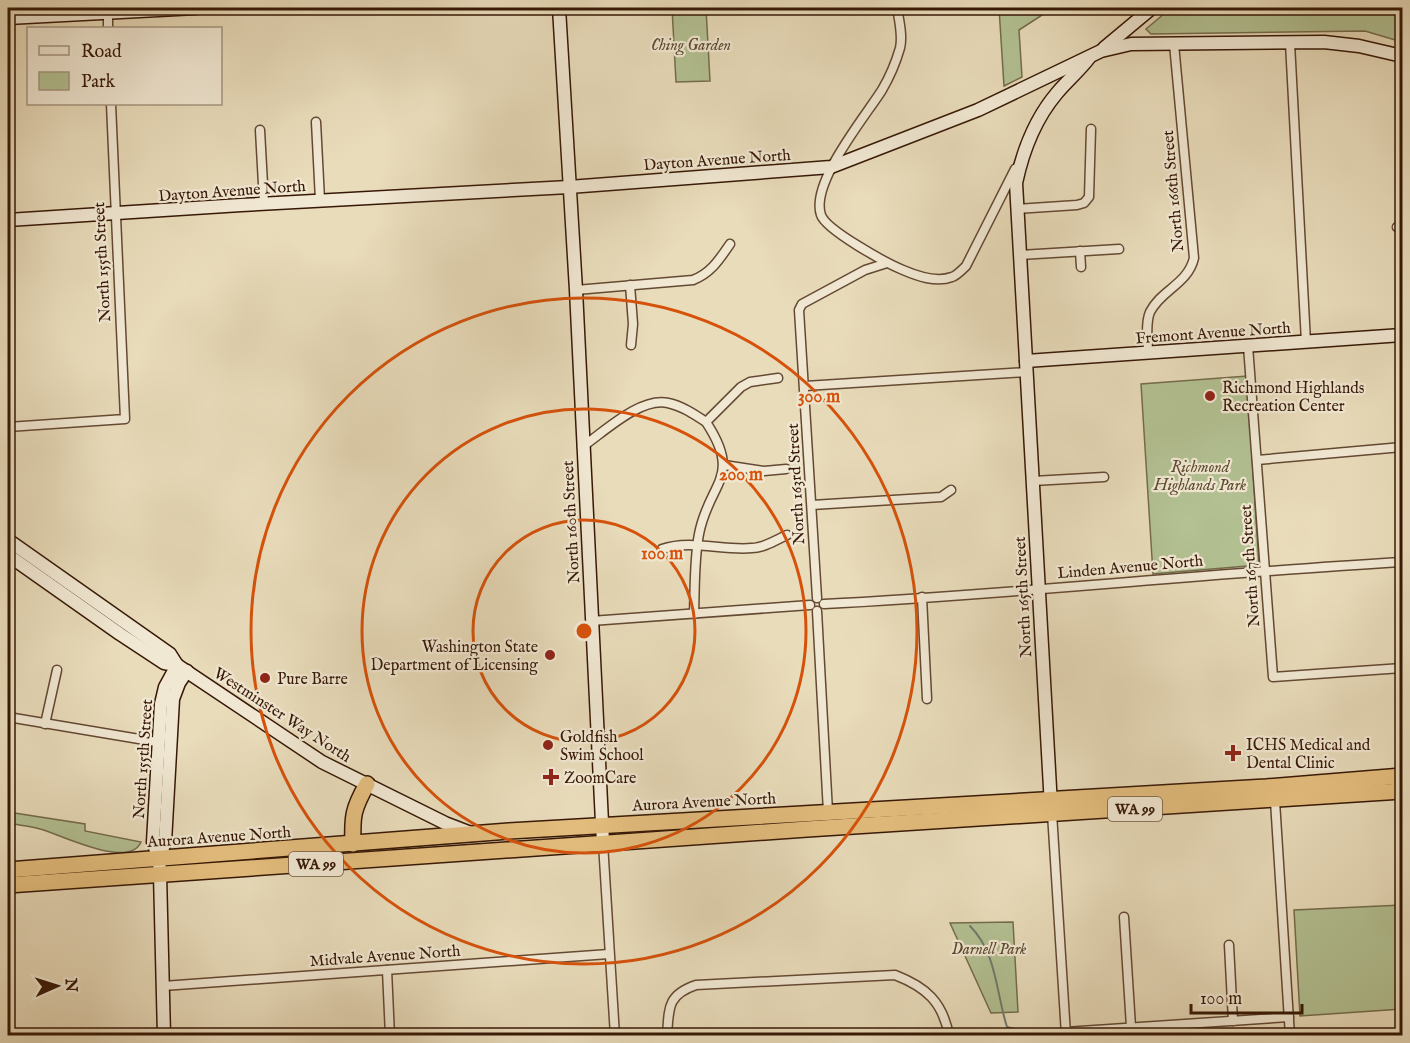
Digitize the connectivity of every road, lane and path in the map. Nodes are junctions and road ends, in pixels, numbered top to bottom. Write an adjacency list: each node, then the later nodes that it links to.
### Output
1 (196, 8): 5 (street)
2 (558, 8): 22 (street, North 160th Street)
3 (897, 8): 21 (street)
4 (1152, 8): 8 (street)
5 (108, 10): 6 (street); 7 (street)
6 (8, 18)
7 (108, 27)
8 (1130, 28): 10 (street); 12 (street)
9 (1290, 43): 11 (street, Dayton Avenue North); 13 (street, Dayton Avenue North); 37 (street)
10 (1134, 44): 11 (street, Dayton Avenue North); 12 (street, Dayton Avenue North)
11 (1174, 44): 40 (street, North 166th Street)
12 (1095, 54): 14 (street, Dayton Avenue North); 15 (street, North 165th Street)
13 (1402, 56)
14 (1050, 75): 15 (street); 21 (street, Dayton Avenue North)
15 (1062, 88): 20 (street, North 165th Street)
16 (111, 105): 26 (street, North 155th Street)
17 (316, 122): 23 (street)
18 (1091, 129): 25 (street)
19 (261, 130): 24 (street)
20 (1021, 157): 25 (street, North 165th Street); 32 (street)
21 (831, 168): 22 (street, Dayton Avenue North); 32 (street)
22 (569, 187): 23 (street, Dayton Avenue North); 35 (street, North 160th Street)
23 (320, 200): 24 (street, Dayton Avenue North)
24 (264, 203): 26 (street, Dayton Avenue North)
25 (1016, 209): 31 (street, North 165th Street)
26 (116, 214): 27 (street, Dayton Avenue North); 45 (street, North 155th Street)
27 (8, 220)
28 (730, 244): 34 (street)
29 (1119, 249): 30 (street)
30 (1080, 251): 31 (street); 33 (street)
31 (1020, 255): 41 (street, North 165th Street)
32 (887, 263): 43 (street, North 163rd Street)
33 (1081, 267)
34 (630, 285): 35 (street); 38 (street)
35 (576, 290): 46 (street, North 160th Street)
36 (1402, 335): 37 (street, Fremont Avenue North)
37 (1306, 342): 39 (street, Fremont Avenue North)
38 (631, 345)
39 (1248, 346): 40 (street, Fremont Avenue North); 48 (street, North 167th Street)
40 (1148, 354): 41 (street, Fremont Avenue North)
41 (1027, 366): 43 (street, Fremont Avenue North); 52 (street, North 165th Street)
42 (778, 378): 44 (street)
43 (805, 386): 54 (street, North 163rd Street)
44 (705, 422): 46 (street); 49 (street)
45 (8, 427)
46 (582, 447): 66 (street, North 160th Street)
47 (1402, 447): 48 (street)
48 (1257, 460): 61 (street, North 167th Street)
49 (724, 465): 50 (street); 57 (street)
50 (786, 470)
51 (1104, 477): 52 (street)
52 (1032, 481): 62 (street, North 165th Street)
53 (951, 490): 54 (street)
54 (812, 505): 64 (street, North 163rd Street)
55 (787, 535): 57 (street)
56 (8, 540): 67 (street, Westminster Way North)
57 (697, 547): 58 (street); 65 (street)
58 (662, 549)
59 (8, 555): 67 (street, Westminster Way North)
60 (1402, 562): 61 (street, Linden Avenue North)
61 (1263, 570): 62 (street, Linden Avenue North); 68 (street, North 167th Street)
62 (1038, 589): 63 (street, Linden Avenue North); 78 (street, North 165th Street)
63 (922, 597): 64 (street, Linden Avenue North); 70 (street)
64 (817, 604): 65 (street, Linden Avenue North); 79 (street, North 163rd Street)
65 (694, 614): 66 (street, Linden Avenue North)
66 (591, 621): 80 (street, North 160th Street)
67 (182, 668): 73 (street, North 155th Street); 75 (street, Westminster Way North); 84 (street, North 155th Street)
68 (1402, 668)
69 (57, 670): 72 (street)
70 (927, 699)
71 (8, 717): 72 (street)
72 (45, 724): 73 (street)
73 (157, 742): 84 (street, North 155th Street)
74 (1402, 776): 78 (highway, Aurora Avenue North / WA 99)
75 (367, 784): 81 (street, Westminster Way North); 83 (highway)
76 (1402, 791): 77 (highway, Aurora Avenue North / WA 99)
77 (1275, 801): 78 (highway, Aurora Avenue North / WA 99); 92 (street)
78 (1051, 806): 79 (highway, Aurora Avenue North / WA 99); 82 (highway, Aurora Avenue North / WA 99); 95 (street, North 165th Street)
79 (828, 812): 80 (highway, Aurora Avenue North / WA 99)
80 (602, 825): 81 (highway, Aurora Avenue North / WA 99); 82 (street, North 160th Street)
81 (472, 833): 83 (highway, Aurora Avenue North / WA 99)
82 (603, 843): 84 (highway, Aurora Avenue North / WA 99); 89 (street, North 160th Street)
83 (353, 844): 84 (highway, Aurora Avenue North / WA 99)
84 (160, 866): 85 (highway, Aurora Avenue North / WA 99); 86 (highway, Aurora Avenue North / WA 99); 91 (street, North 155th Street)
85 (8, 870)
86 (8, 885)
87 (1124, 917): 94 (street)
88 (1229, 945): 93 (street)
89 (609, 954): 90 (street, Midvale Avenue North); 98 (street, North 160th Street)
90 (387, 970): 91 (street, Midvale Avenue North); 97 (street)
91 (163, 986): 96 (street, North 155th Street)
92 (1289, 1017): 93 (street); 101 (street)
93 (1233, 1021): 94 (street)
94 (1131, 1027): 95 (street)
95 (1066, 1034)
96 (164, 1035)
97 (390, 1035)
98 (615, 1035)
99 (667, 1035): 100 (street)
100 (949, 1035)
101 (1290, 1035)

